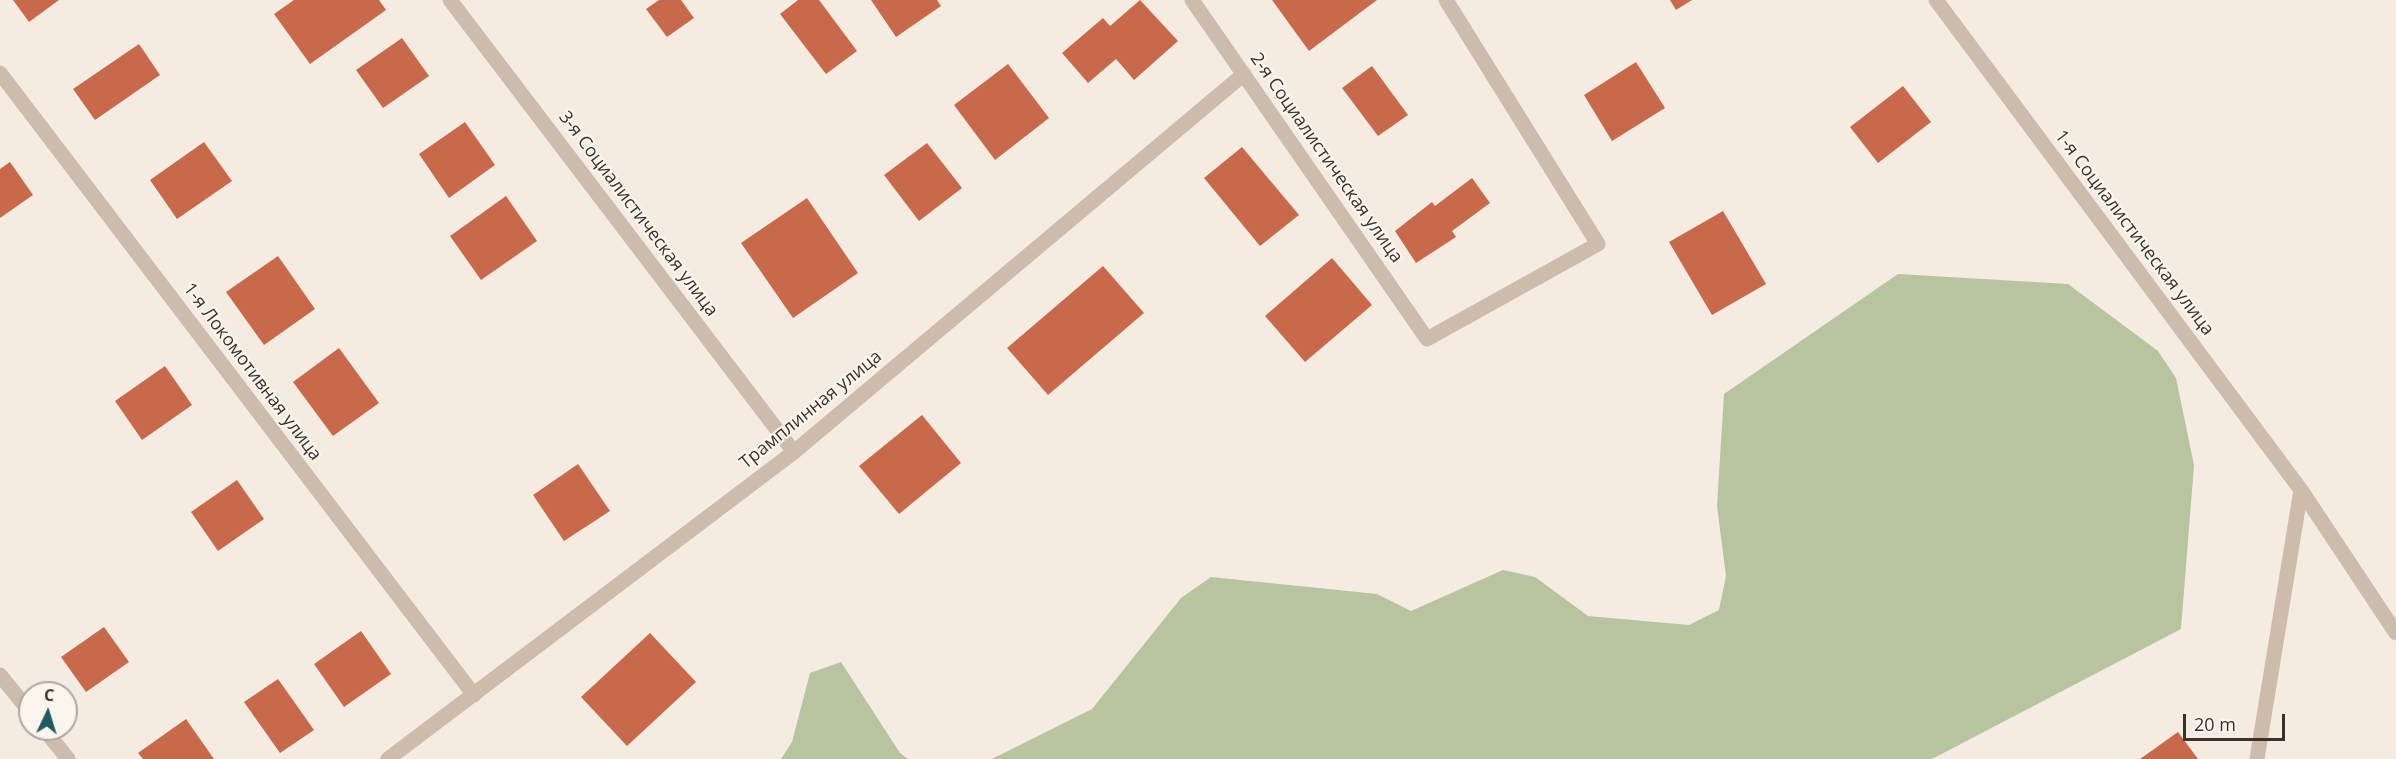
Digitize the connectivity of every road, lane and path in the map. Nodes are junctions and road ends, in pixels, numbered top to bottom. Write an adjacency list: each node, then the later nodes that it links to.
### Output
1 (1192, 0): 6 (street, 2-я Социалистическая улица)
2 (1446, 0): 6 (street, 2-я Социалистическая улица)
3 (1936, 0): 8 (street, 1-я Социалистическая улица)
4 (459, 3): 7 (street, 3-я Социалистическая улица)
5 (0, 73): 11 (street, 1-я Локомотивная улица)
6 (1244, 74): 7 (street, Трамплинная улица)
7 (794, 452): 11 (street, Трамплинная улица)
8 (2301, 490): 9 (street, 1-я Социалистическая улица); 16 (street)
9 (2396, 633)
10 (0, 675): 12 (street)
11 (474, 695): 15 (street, Трамплинная улица)
12 (18, 697)
13 (54, 741): 14 (street)
14 (68, 759)
15 (388, 759)
16 (2257, 759)

